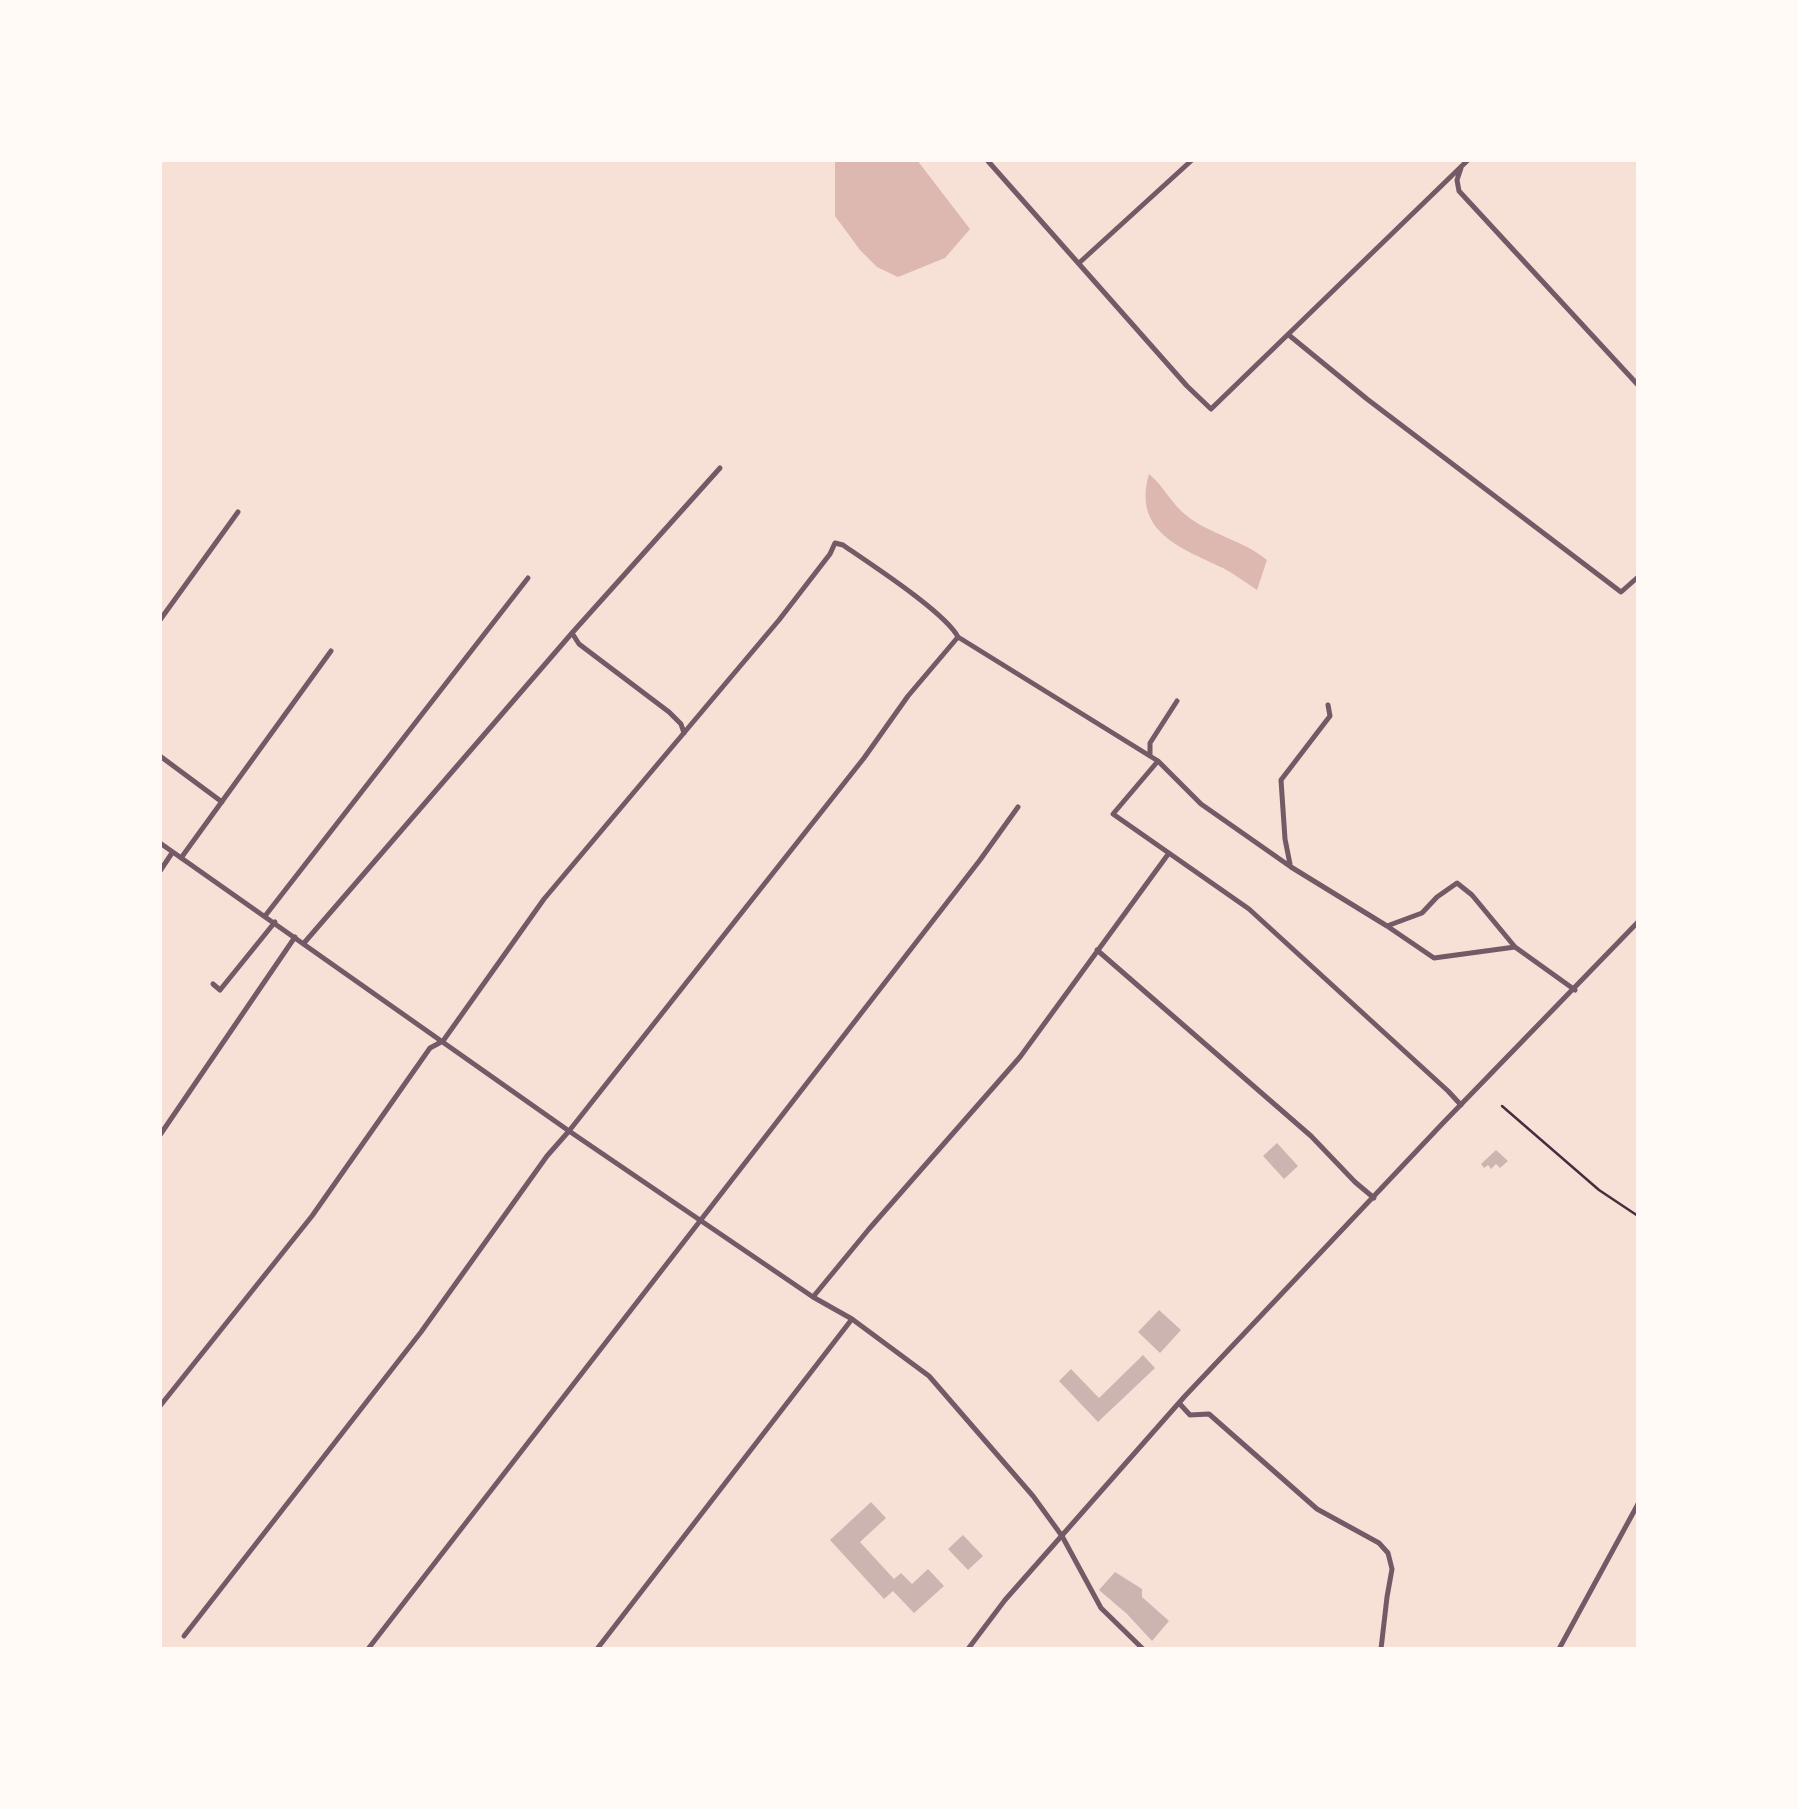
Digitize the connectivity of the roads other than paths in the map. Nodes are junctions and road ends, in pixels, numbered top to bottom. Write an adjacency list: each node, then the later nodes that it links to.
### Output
1 (987, 160): 4 (street)
2 (1192, 160): 4 (street)
3 (1463, 162): 5 (street); 6 (street)
4 (1079, 263): 5 (street)
5 (1289, 335): 9 (street)
6 (1638, 385)
7 (720, 468): 12 (street)
8 (238, 512): 11 (street)
9 (1638, 576)
10 (528, 578): 29 (street)
11 (160, 620)
12 (572, 633): 17 (street); 34 (street)
13 (958, 636): 17 (street); 19 (street); 41 (street)
14 (331, 651): 21 (street)
15 (1177, 700): 19 (street)
16 (1328, 705): 27 (street)
17 (684, 733): 39 (street)
18 (160, 756): 21 (street)
19 (1150, 756): 20 (street)
20 (1158, 761): 25 (street); 27 (street)
21 (222, 802): 26 (street)
22 (1018, 807): 44 (street)
23 (160, 843): 24 (street)
24 (172, 853): 26 (street); 28 (street)
25 (1168, 854): 36 (street); 40 (street)
26 (181, 858): 29 (street)
27 (1291, 867): 32 (street)
28 (160, 870)
29 (265, 916): 30 (street)
30 (275, 922): 33 (street); 37 (street)
31 (1638, 922): 38 (street)
32 (1386, 926): 35 (street); 35 (street)
33 (295, 937): 34 (street); 42 (street)
34 (304, 943): 39 (street)
35 (1514, 946): 38 (street)
36 (1097, 950): 43 (street); 45 (street)
37 (213, 984)
38 (1575, 990): 40 (street)
39 (444, 1041): 41 (street); 48 (street)
40 (1461, 1105): 43 (street)
41 (569, 1132): 44 (street); 51 (street)
42 (160, 1135)
43 (1374, 1198): 47 (street)
44 (702, 1220): 45 (street); 52 (street)
45 (813, 1297): 46 (street)
46 (852, 1319): 50 (street); 53 (street)
47 (1179, 1403): 50 (street); 56 (street)
48 (160, 1406)
49 (1638, 1504): 57 (street)
50 (1062, 1536): 54 (street); 55 (street)
51 (184, 1636)
52 (368, 1649)
53 (597, 1649)
54 (968, 1649)
55 (1143, 1649)
56 (1382, 1649)
57 (1559, 1649)

